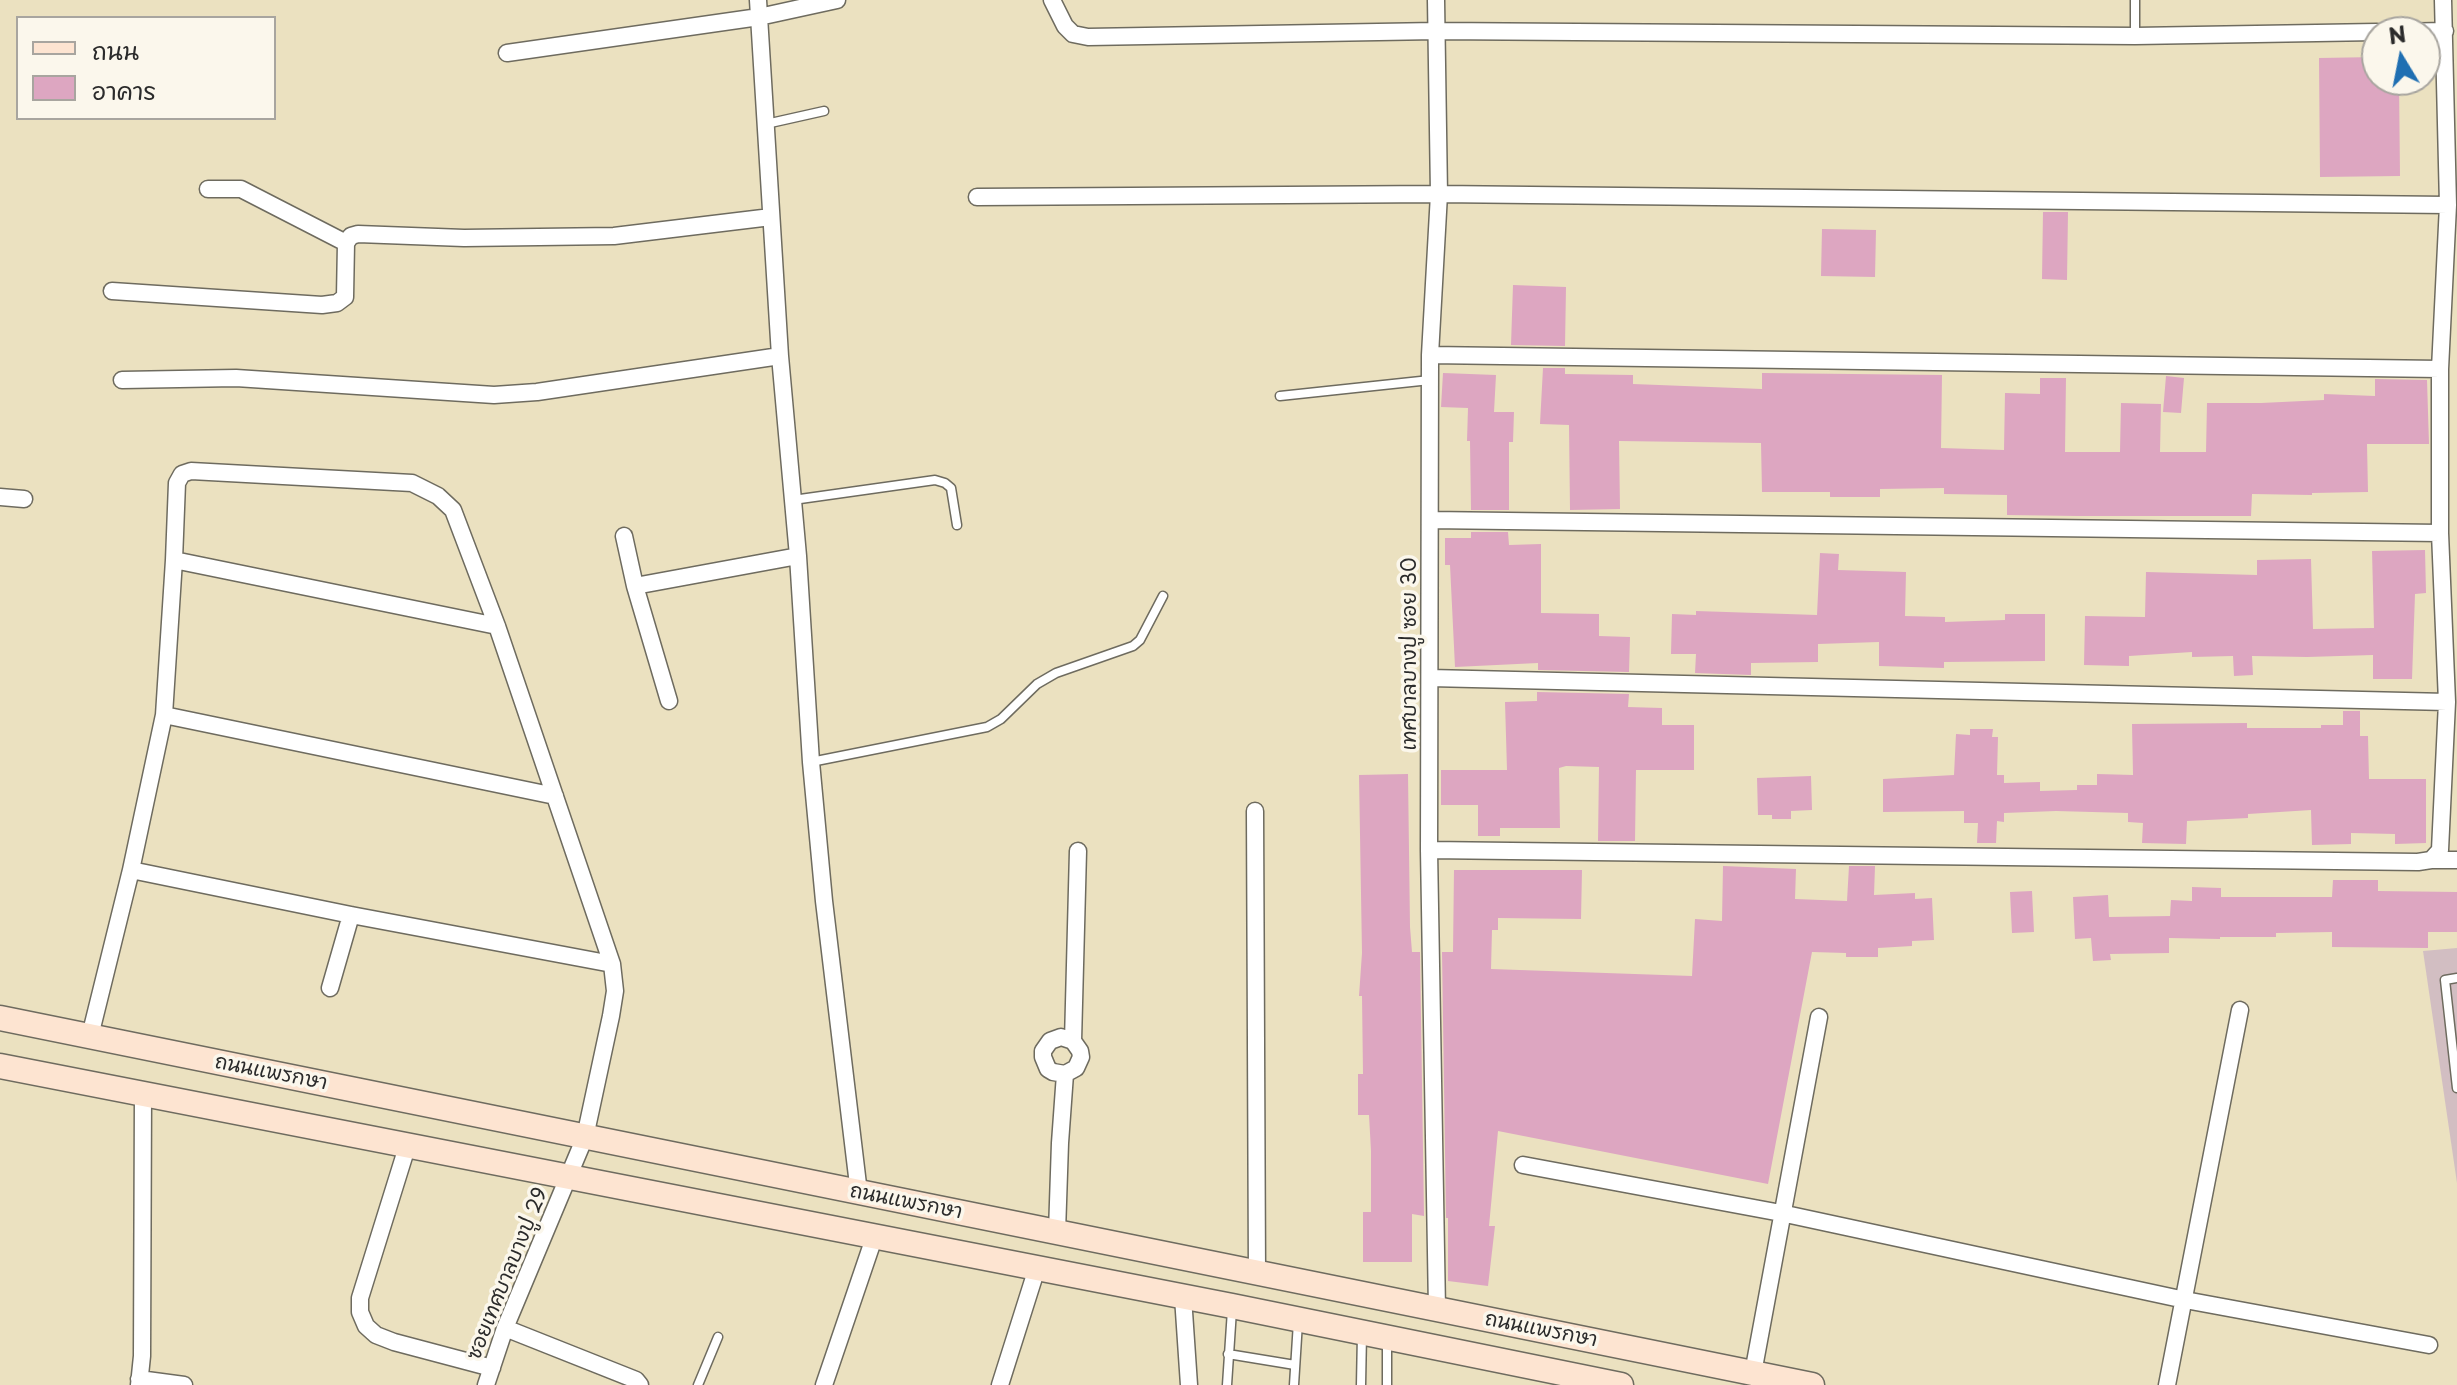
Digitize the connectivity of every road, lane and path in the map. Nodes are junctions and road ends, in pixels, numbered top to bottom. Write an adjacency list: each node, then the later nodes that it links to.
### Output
1 (837, 0): 6 (street)
2 (1052, 0): 7 (street)
3 (1436, 0): 7 (street, เทศบาลบางปู ซอย 30)
4 (2135, 0): 11 (lane)
5 (2443, 0): 9 (street)
6 (758, 8): 12 (street); 14 (street)
7 (1436, 31): 11 (street); 16 (street, เทศบาลบางปู ซอย 30)
8 (2441, 31): 9 (street)
9 (2445, 31): 18 (street)
10 (2361, 32): 11 (street)
11 (2135, 36)
12 (507, 53)
13 (824, 111): 14 (lane)
14 (766, 124): 19 (street)
15 (208, 189): 20 (street)
16 (1439, 194): 17 (street); 18 (street); 22 (street, เทศบาลบางปู ซอย 30)
17 (977, 197)
18 (2448, 205): 24 (street)
19 (771, 217): 20 (street); 23 (street)
20 (346, 243): 21 (street)
21 (112, 291)
22 (1430, 355): 24 (street); 26 (street, เทศบาลบางปู ซอย 30)
23 (780, 356): 25 (street); 30 (street)
24 (2440, 369): 33 (street)
25 (122, 380)
26 (1430, 380): 27 (lane); 31 (street, เทศบาลบางปู ซอย 30)
27 (1280, 396)
28 (0, 497): 29 (street)
29 (24, 499)
30 (793, 500): 32 (lane); 35 (street)
31 (1430, 520): 33 (street); 40 (street, เทศบาลบางปู ซอย 30)
32 (957, 525)
33 (2440, 533): 42 (street)
34 (624, 536): 37 (street)
35 (798, 556): 37 (street); 44 (street)
36 (174, 560): 39 (street); 39 (street, ซอยเทศบาลบางปู 29); 43 (street, ซอยเทศบาลบางปู 29)
37 (635, 586): 41 (street)
38 (1163, 596): 44 (lane)
39 (497, 626): 45 (street, ซอยเทศบาลบางปู 29)
40 (1430, 678): 42 (street); 47 (street, เทศบาลบางปู ซอย 30)
41 (669, 701)
42 (2447, 702): 49 (street)
43 (164, 715): 45 (street); 51 (street, ซอยเทศบาลบางปู 29)
44 (811, 762): 69 (street)
45 (555, 796): 53 (street, ซอยเทศบาลบางปู 29)
46 (1255, 811): 74 (street)
47 (1429, 850): 49 (street); 78 (street, เทศบาลบางปู ซอย 30)
48 (1078, 851): 60 (street)
49 (2431, 860): 50 (street)
50 (2457, 860)
51 (131, 870): 52 (street); 59 (street, ซอยเทศบาลบางปู 29)
52 (351, 915): 53 (street); 55 (street)
53 (612, 964): 65 (street, ซอยเทศบาลบางปู 29)
54 (2457, 978): 63 (lane)
55 (330, 988)
56 (2240, 1010): 76 (street)
57 (1819, 1017): 70 (street)
58 (0, 1018): 59 (main road, ถนนแพรกษา)
59 (90, 1036): 65 (main road, ถนนแพรกษา)
60 (1073, 1041): 62 (street); 62 (street)
61 (0, 1066): 64 (main road, ถนนแพรกษา)
62 (1065, 1074): 71 (street)
63 (2457, 1088)
64 (143, 1093): 66 (main road, ถนนแพรกษา); 89 (street)
65 (585, 1137): 68 (street, ซอยเทศบาลบางปู 29); 69 (main road, ถนนแพรกษา)
66 (407, 1147): 68 (main road, ถนนแพรกษา); 87 (street)
67 (1523, 1165): 70 (street)
68 (568, 1177): 72 (main road, ถนนแพรกษา); 80 (street, ซอยเทศบาลบางปู 29)
69 (859, 1193): 71 (main road, ถนนแพรกษา)
70 (1781, 1213): 76 (street); 88 (street)
71 (1057, 1232): 74 (main road, ถนนแพรกษา)
72 (874, 1238): 73 (main road, ถนนแพรกษา); 94 (street)
73 (1037, 1268): 75 (main road, ถนนแพรกษา); 95 (street)
74 (1257, 1273): 78 (main road, ถนนแพรกษา)
75 (1183, 1297): 77 (main road, ถนนแพรกษา); 96 (street)
76 (2185, 1300): 84 (street); 103 (street)
77 (1232, 1306): 79 (main road, ถนนแพรกษา); 85 (lane)
78 (1437, 1309): 88 (main road, ถนนแพรกษา)
79 (1298, 1321): 81 (main road, ถนนแพรกษา); 86 (lane)
80 (505, 1328): 87 (street, ซอยเทศบาลบางปู 29); 92 (street)
81 (1362, 1333): 83 (main road, ถนนแพรกษา); 99 (lane)
82 (718, 1337): 93 (lane)
83 (1387, 1337): 100 (lane); 101 (main road, ถนนแพรกษา)
84 (2429, 1345)
85 (1228, 1354): 86 (lane); 97 (lane)
86 (1295, 1365): 98 (lane)
87 (492, 1368): 91 (street, ซอยเทศบาลบางปู 29)
88 (1753, 1373): 102 (main road, ถนนแพรกษา)
89 (139, 1382): 90 (street)
90 (184, 1385)
91 (486, 1385)
92 (640, 1385)
93 (698, 1385)
94 (824, 1385)
95 (1000, 1385)
96 (1189, 1385)
97 (1227, 1385)
98 (1294, 1385)
99 (1361, 1385)
100 (1387, 1385)
101 (1621, 1385)
102 (1812, 1385)
103 (2167, 1385)

